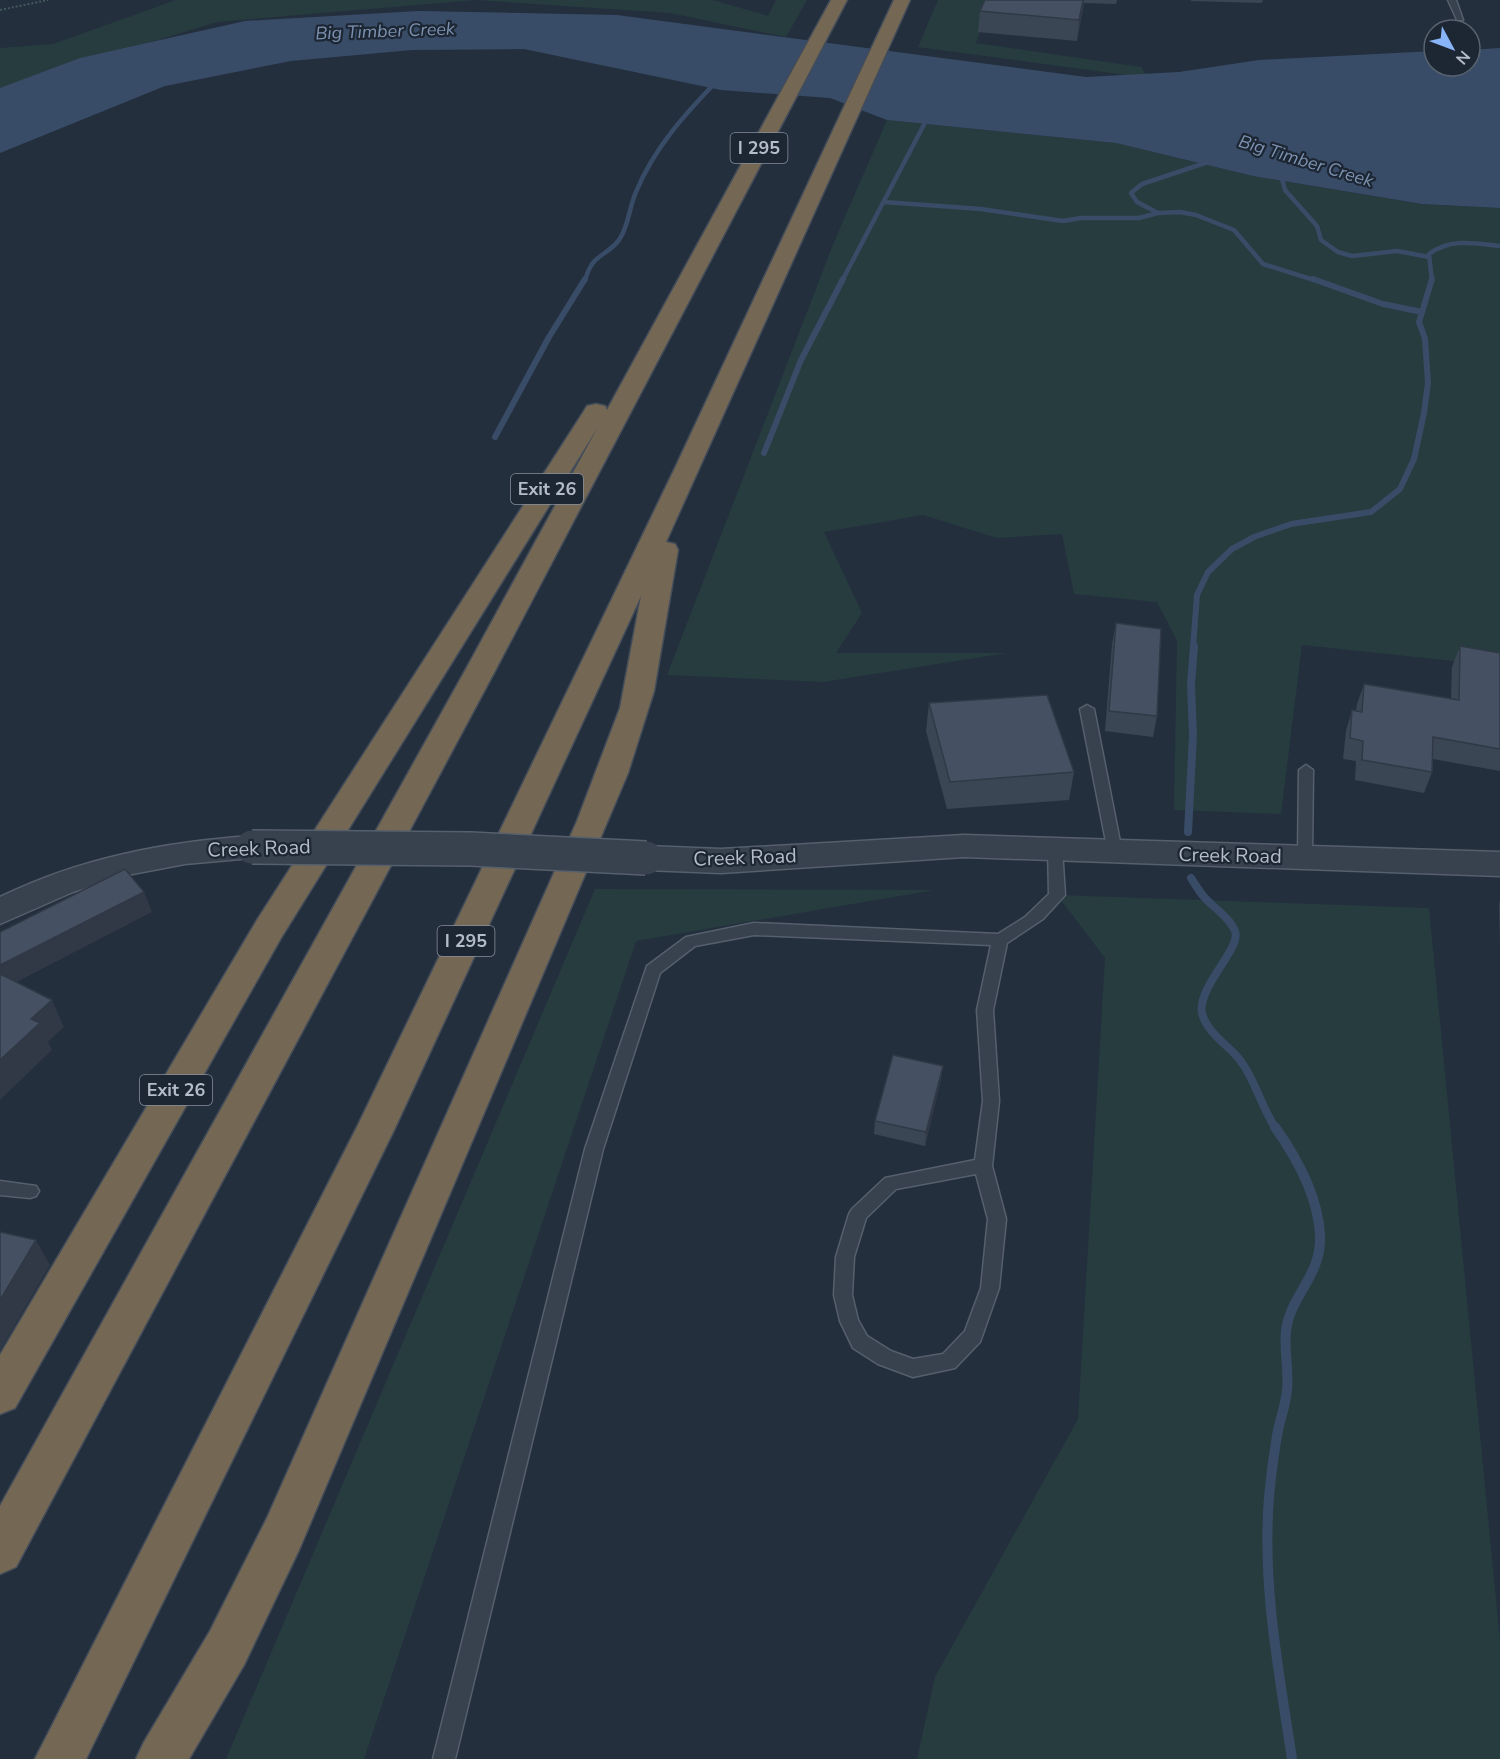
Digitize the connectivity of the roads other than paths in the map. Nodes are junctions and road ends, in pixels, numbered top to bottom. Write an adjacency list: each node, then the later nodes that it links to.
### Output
1 (839, 0): 5 (highway, I 295)
2 (902, 0): 6 (highway, I 295)
3 (1452, 0): 4 (lane)
4 (1460, 18)
5 (737, 189): 18 (highway, Exit 26); 19 (highway, I 295)
6 (688, 468): 20 (highway, I 295); 21 (highway)
7 (1087, 709): 10 (lane)
8 (1306, 770): 11 (lane)
9 (1056, 849): 10 (street, Creek Road); 13 (street, Creek Road, bridge); 14 (lane)
10 (1115, 852): 11 (street, Creek Road)
11 (1305, 857): 12 (street, Creek Road)
12 (1500, 864)
13 (0, 912)
14 (1000, 940): 15 (lane); 22 (lane)
15 (983, 1166): 15 (lane)
16 (0, 1188): 17 (lane)
17 (30, 1191)
18 (0, 1394)
19 (0, 1551)
20 (60, 1759)
21 (161, 1759)
22 (444, 1759)

